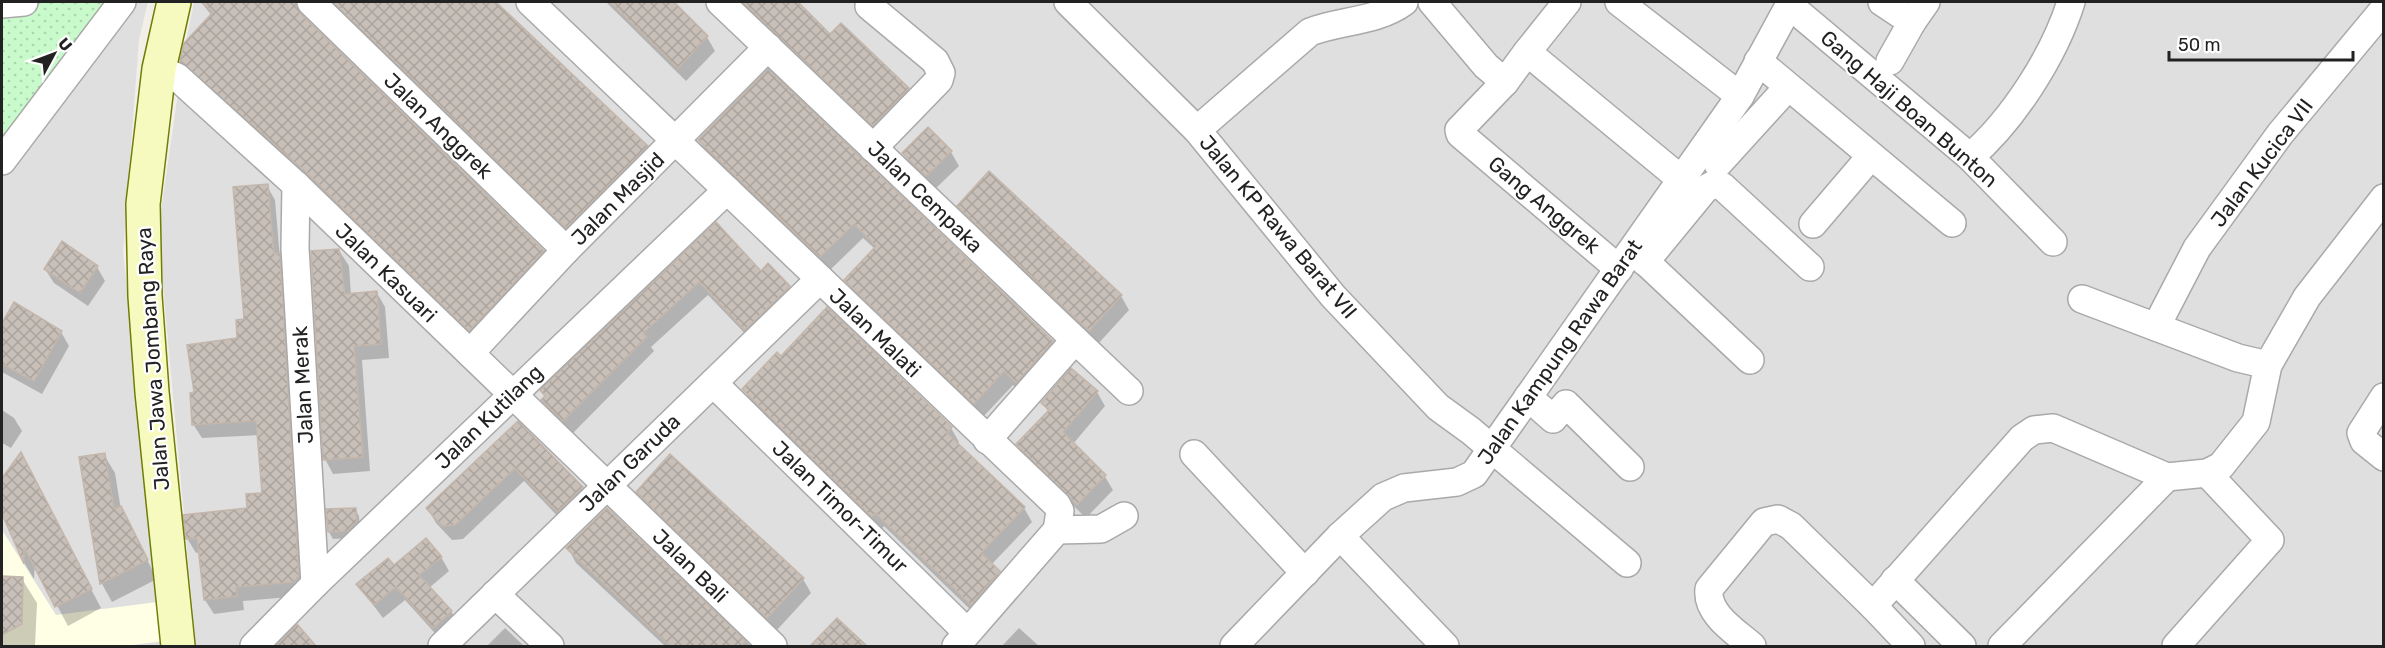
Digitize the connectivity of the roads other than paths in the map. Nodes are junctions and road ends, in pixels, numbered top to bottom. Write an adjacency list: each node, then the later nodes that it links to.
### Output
1 (24, 2): 15 (street)
2 (122, 2): 31 (street)
3 (174, 2): 22 (main road, Jalan Jawa Jombang Raya)
4 (311, 2): 40 (street, Jalan Anggrek)
5 (530, 2): 27 (street, Jalan Malati)
6 (720, 2): 19 (street, Jalan Cempaka)
7 (1068, 2): 26 (street, Jalan KP Rawa Barat VII)
8 (1404, 2): 26 (street)
9 (1432, 2): 24 (street)
10 (1567, 2): 20 (street)
11 (1619, 2): 25 (street)
12 (1882, 2): 18 (street)
13 (2071, 2): 30 (street)
14 (1790, 3): 23 (street, Jalan Kampung Rawa Barat); 30 (street, Gang Haji Boan Bunton)
15 (2, 4)
16 (869, 6): 28 (street)
17 (2384, 9): 45 (street, Jalan Kucica VII)
18 (1919, 12): 21 (street)
19 (768, 47): 27 (street, Jalan Masjid); 28 (street, Jalan Cempaka)
20 (1527, 52): 24 (street); 33 (street)
21 (1890, 62)
22 (159, 69): 34 (street, Jalan Kasuari); 73 (main road, Jalan Jawa Jombang Raya)
23 (1775, 76): 25 (street, Jalan Kampung Rawa Barat); 29 (street); 32 (street)
24 (1505, 82): 41 (street, Gang Anggrek)
25 (1740, 96): 33 (street, Jalan Kampung Rawa Barat)
26 (1197, 130): 56 (street, Jalan KP Rawa Barat VII)
27 (677, 141): 35 (street, Jalan Malati); 40 (street, Jalan Masjid)
28 (873, 148): 46 (street, Jalan Cempaka)
29 (1871, 156): 37 (street); 38 (street)
30 (1970, 157): 39 (street, Gang Haji Boan Bunton)
31 (2, 161)
32 (1718, 164)
33 (1683, 180): 41 (street, Jalan Kampung Rawa Barat)
34 (296, 185): 47 (street, Jalan Kasuari); 69 (street, Jalan Merak)
35 (727, 190): 43 (street, Jalan Malati); 52 (street, Jalan Kutilang)
36 (2384, 198): 49 (street)
37 (1952, 223)
38 (1813, 224)
39 (2053, 242)
40 (566, 250): 47 (street, Jalan Masjid)
41 (1632, 260): 42 (street); 48 (street, Gang Anggrek); 53 (street, Jalan Kampung Rawa Barat)
42 (1810, 267)
43 (820, 279): 50 (street, Jalan Garuda); 55 (street, Jalan Malati)
44 (2082, 299): 45 (street)
45 (2156, 327): 49 (street)
46 (1075, 340): 51 (street, Jalan Cempaka); 55 (street)
47 (470, 353): 52 (street, Jalan Kasuari)
48 (1750, 360)
49 (2268, 365): 60 (street)
50 (713, 383): 62 (street, Jalan Garuda); 72 (street, Jalan Timor-Timur)
51 (1129, 391)
52 (513, 395): 62 (street, Jalan Kasuari); 69 (street, Jalan Kutilang)
53 (1528, 397): 56 (street, Jalan Kampung Rawa Barat); 59 (street)
54 (2380, 411): 58 (street)
55 (987, 440): 64 (street, Jalan Malati)
56 (1491, 449): 65 (street, Jalan Kampung Rawa Barat); 66 (street, Jalan KP Rawa Barat VII)
57 (1194, 454): 67 (street)
58 (2384, 457)
59 (1630, 467)
60 (2207, 473): 61 (street); 84 (street)
61 (2167, 477): 68 (street); 83 (street)
62 (607, 486): 70 (street, Jalan Garuda); 77 (street, Jalan Bali)
63 (1124, 516): 64 (street)
64 (1057, 530): 72 (street)
65 (1340, 536): 67 (street, Jalan Kampung Rawa Barat); 79 (street)
66 (1627, 563)
67 (1305, 573): 78 (street, Jalan Kampung Rawa Barat)
68 (1895, 580): 71 (street); 82 (street)
69 (315, 584): 74 (street, Jalan Kutilang)
70 (495, 594): 75 (street, Jalan Garuda); 76 (street)
71 (1873, 606): 80 (street); 81 (street)
72 (962, 639)
73 (178, 646)
74 (254, 646)
75 (442, 646)
76 (550, 646)
77 (773, 646)
78 (1234, 646)
79 (1445, 646)
80 (1752, 646)
81 (1911, 646)
82 (1962, 646)
83 (2002, 646)
84 (2176, 646)

